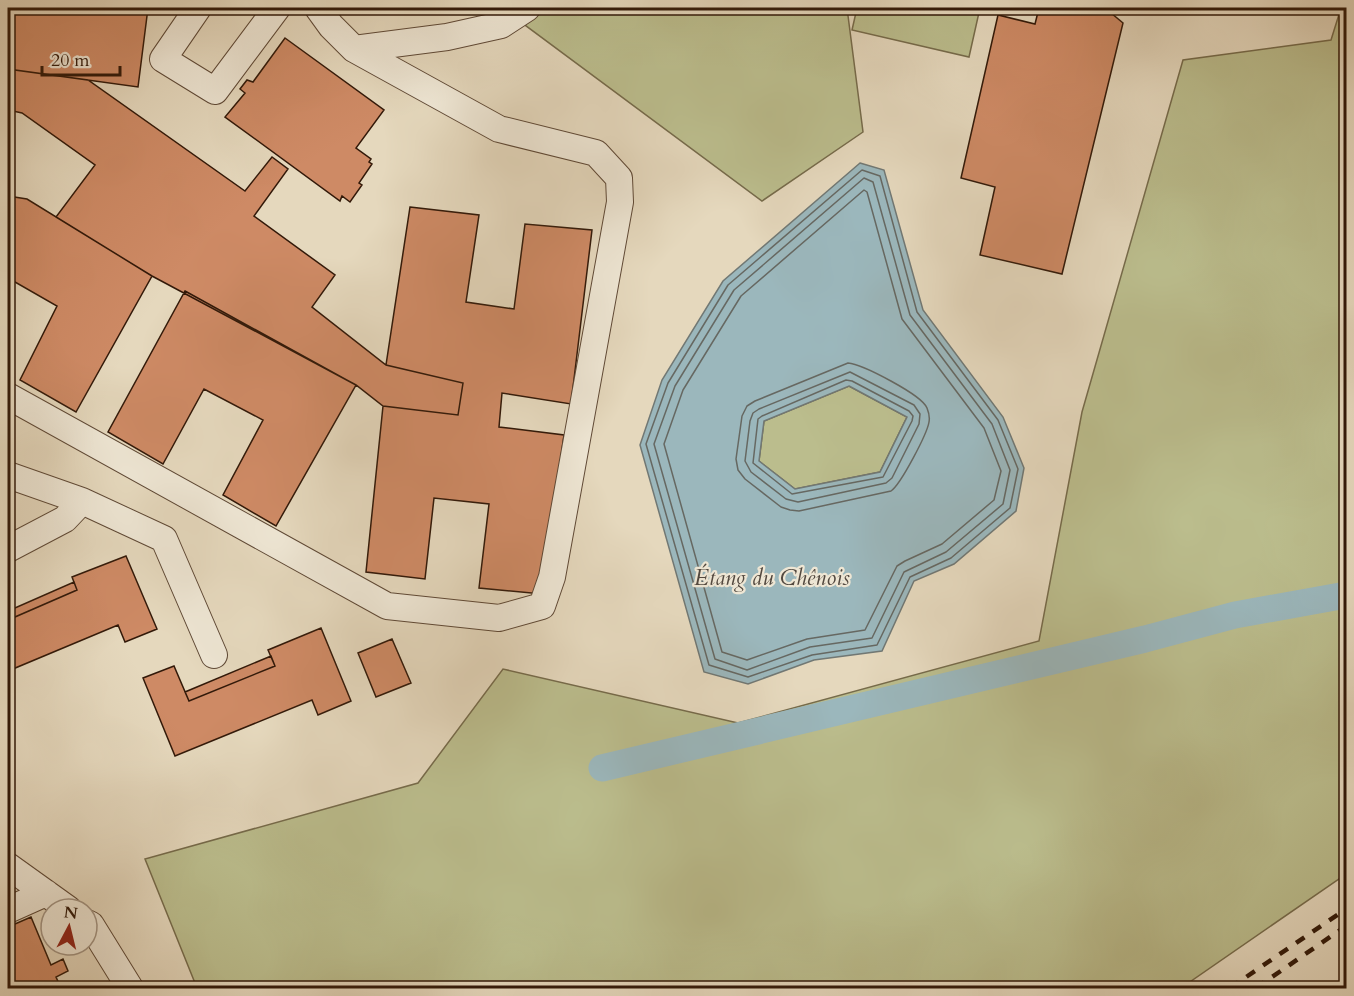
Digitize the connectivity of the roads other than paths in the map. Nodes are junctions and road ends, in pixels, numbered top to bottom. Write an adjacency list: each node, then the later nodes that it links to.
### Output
1 (198, 8): 2 (lane)
2 (277, 8)
3 (318, 8): 5 (lane)
4 (527, 8): 5 (lane)
5 (354, 49): 6 (lane)
6 (8, 396)
7 (8, 475): 8 (lane)
8 (82, 501): 9 (lane); 10 (lane)
9 (8, 549)
10 (214, 655)
11 (8, 866): 12 (lane)
12 (46, 893): 13 (lane); 14 (lane)
13 (52, 897)
14 (8, 910)
15 (99, 938): 16 (lane)
16 (130, 988)

